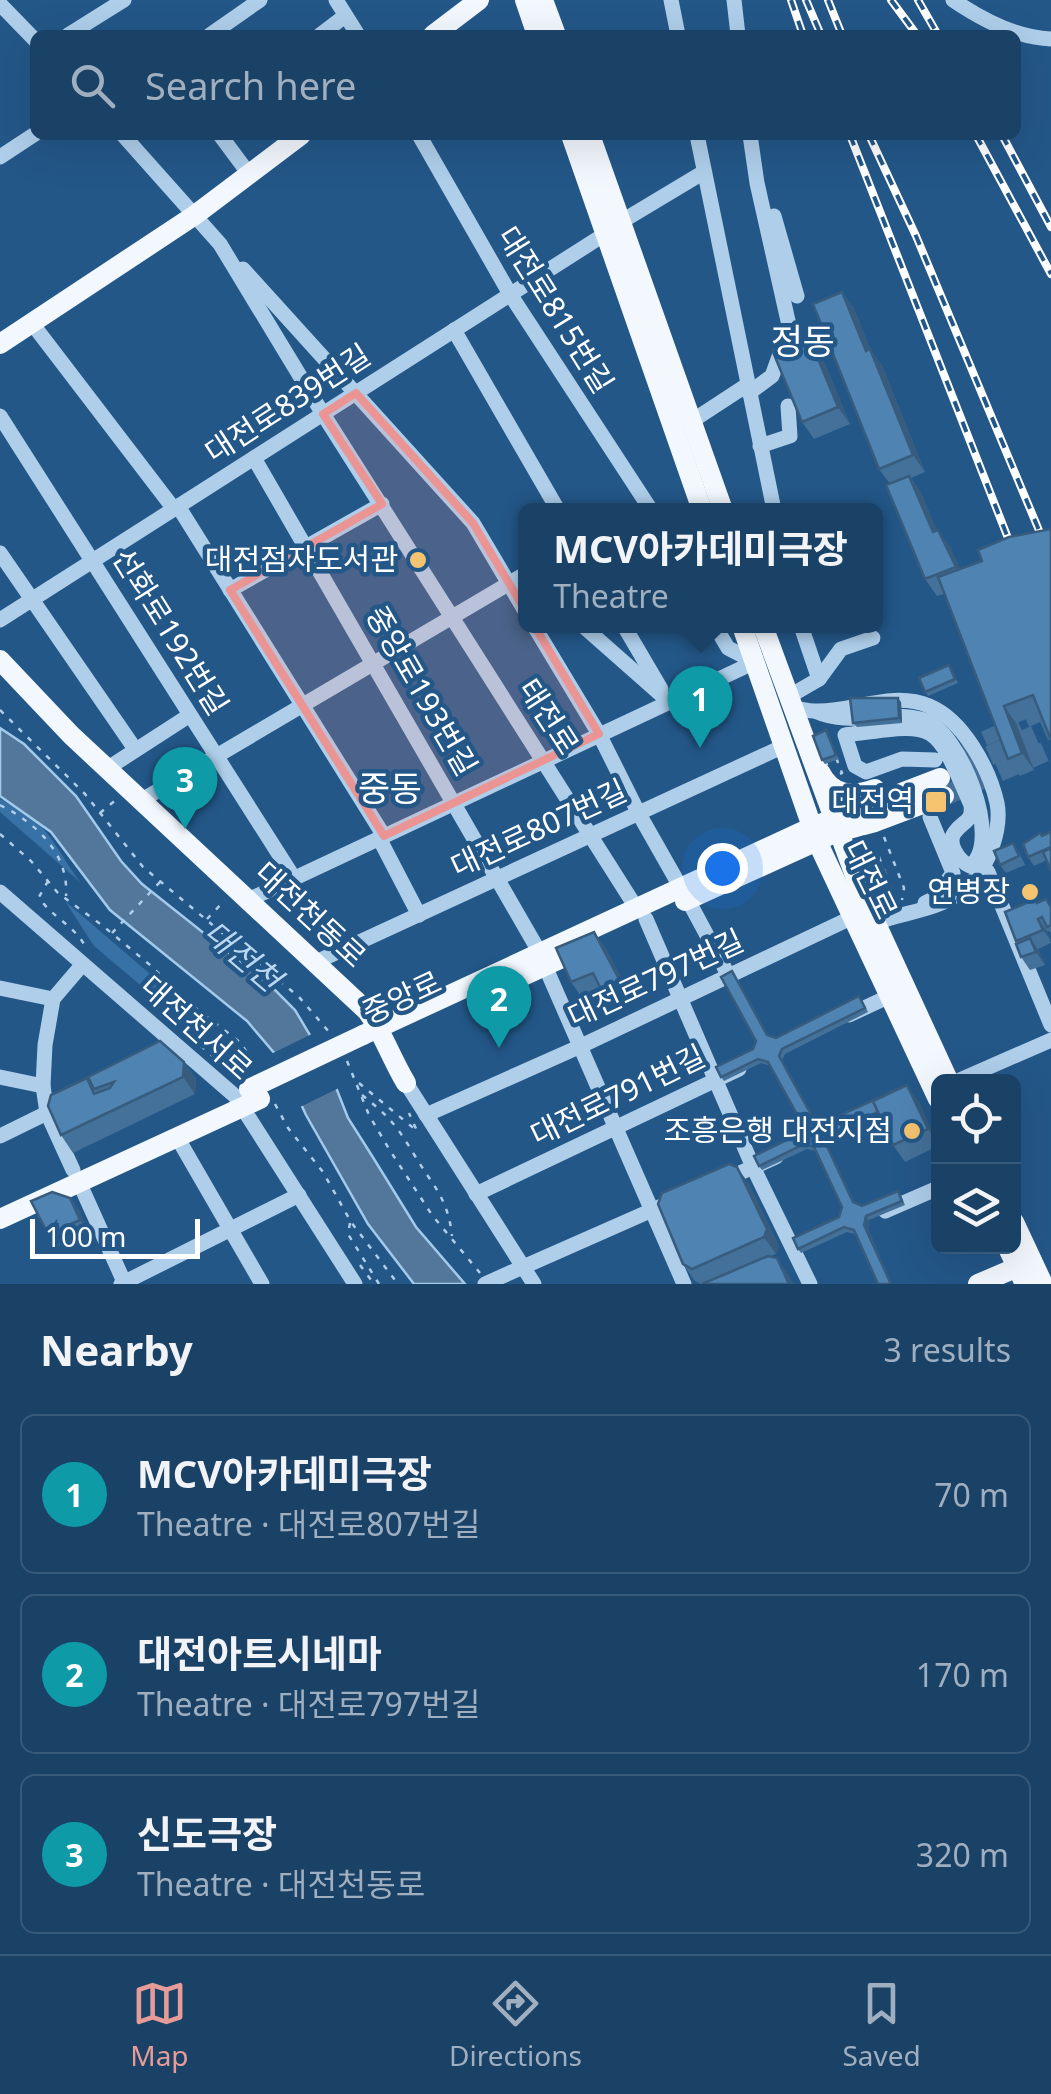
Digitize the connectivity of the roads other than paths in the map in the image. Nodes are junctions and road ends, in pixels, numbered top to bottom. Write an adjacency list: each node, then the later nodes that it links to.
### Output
1 (124, 0): 12 (street)
2 (260, 0): 13 (street)
3 (336, 0): 11 (street)
4 (478, 0): 16 (main road)
5 (525, 0): 17 (main road)
6 (671, 0): 19 (street)
7 (734, 0): 20 (street)
8 (952, 0): 21 (street)
9 (0, 4): 23 (street)
10 (547, 5): 18 (main road)
11 (345, 16): 14 (street); 15 (street)
12 (76, 30)
13 (217, 30)
14 (327, 30)
15 (355, 30)
16 (439, 30)
17 (535, 30)
18 (554, 30)
19 (677, 30)
20 (737, 30)
21 (1011, 30)
22 (1021, 34): 24 (street)
23 (30, 35)
24 (1051, 38)
25 (30, 137): 35 (street)
26 (128, 140): 38 (street, 태전로)
27 (224, 140): 37 (street)
28 (293, 140): 37 (main road)
29 (422, 140): 41 (street, 대전로815번길)
30 (573, 140): 39 (main road)
31 (591, 140): 39 (main road)
32 (698, 140): 36 (street)
33 (752, 140): 42 (street)
34 (752, 140): 46 (street)
35 (0, 158)
36 (704, 172): 39 (street, 대전로839번길); 46 (street)
37 (249, 174): 38 (main road)
38 (195, 215): 40 (street, 태전로); 43 (main road)
39 (612, 229): 41 (street, 대전로839번길); 51 (main road); 56 (main road)
40 (220, 244): 47 (street); 49 (street, 태전로)
41 (510, 294): 44 (street, 대전로839번길); 55 (street, 대전로815번길)
42 (796, 296)
43 (31, 322): 45 (main road); 60 (street)
44 (454, 330): 47 (street, 대전로839번길); 54 (street)
45 (0, 344)
46 (748, 389): 51 (street); 52 (street)
47 (356, 393): 49 (street, 대전로839번길); 65 (street)
48 (788, 406): 52 (street)
49 (323, 414): 53 (street, 대전로839번길); 59 (street, 태전로)
50 (0, 416): 63 (street, 선화로192번길)
51 (692, 421): 57 (main road)
52 (760, 446): 58 (street)
53 (254, 458): 60 (street, 대전로839번길); 61 (street, 중앙로193번길)
54 (554, 503)
55 (640, 503)
56 (700, 503)
57 (721, 503)
58 (772, 503)
59 (382, 504): 61 (street); 69 (street, 태전로)
60 (176, 508): 63 (street, 대전로839번길); 66 (street)
61 (306, 547): 66 (street); 81 (street, 중앙로193번길)
62 (0, 553): 67 (street)
63 (92, 561): 67 (street, 대전로839번길); 87 (street, 선화로192번길)
64 (518, 578): 65 (street)
65 (509, 584): 68 (street); 69 (street)
66 (230, 590): 85 (street)
67 (34, 598): 70 (street, 대전로839번길); 90 (street)
68 (518, 599)
69 (451, 618): 81 (street); 92 (street, 태전로)
70 (0, 620)
71 (538, 633): 88 (street)
72 (592, 633): 83 (street)
73 (628, 633): 83 (street)
74 (719, 633): 80 (street)
75 (744, 633): 80 (main road, 대전로)
76 (766, 633): 84 (main road, 대전로)
77 (803, 633): 82 (street)
78 (873, 638): 82 (street)
79 (0, 660): 93 (main road, 대전천동로)
80 (754, 662): 83 (street); 89 (main road, 대전로)
81 (373, 664): 85 (street); 96 (street, 중앙로193번길)
82 (819, 678): 84 (street)
83 (668, 702): 88 (street)
84 (790, 702): 86 (street); 89 (main road, 대전로)
85 (302, 706): 91 (street); 103 (street)
86 (817, 712): 94 (street); 112 (street)
87 (190, 715): 90 (street); 91 (street, 선화로192번길)
88 (600, 734): 92 (street); 97 (street)
89 (794, 743): 94 (main road); 97 (street, 대전로807번길); 99 (main road, 대전로); 101 (main road, 대전로)
90 (134, 750): 93 (street)
91 (216, 756): 95 (street); 105 (street, 선화로192번길)
92 (544, 760): 96 (street); 102 (street, 태전로)
93 (108, 768): 95 (main road, 대전천동로)
94 (940, 778): 99 (main road, 중앙로); 100 (main road, 중앙로)
95 (133, 797): 109 (main road, 대전천동로)
96 (454, 803): 103 (street); 106 (street, 중앙로193번길)
97 (639, 814): 102 (street, 대전로807번길); 108 (street)
98 (930, 817): 112 (street)
99 (835, 825): 100 (main road, 중앙로); 101 (main road, 중앙로); 110 (main road, 대전로)
100 (879, 829): 110 (main road)
101 (814, 834): 108 (main road, 중앙로); 110 (main road, 대전로)
102 (592, 836): 106 (street, 대전로807번길); 111 (street, 태전로)
103 (381, 837): 105 (street); 113 (street)
104 (988, 872): 124 (street)
105 (294, 878): 109 (street)
106 (498, 879): 113 (street, 대전로807번길); 114 (street, 중앙로193번길)
107 (0, 892): 116 (street, 대전천서로)
108 (684, 894): 111 (main road, 중앙로); 117 (street)
109 (238, 898): 115 (main road, 대전천동로)
110 (864, 912): 112 (street, 대전로797번길); 117 (street, 대전로797번길); 120 (main road, 대전로); 129 (main road, 대전로)
111 (642, 914): 114 (main road, 중앙로); 121 (street, 태전로)
112 (898, 914)
113 (419, 915): 115 (street, 대전로807번길)
114 (543, 959): 125 (main road, 중앙로); 127 (street, 중앙로193번길)
115 (316, 962): 125 (main road, 대전천동로)
116 (82, 964): 122 (street); 135 (street, 대전천서로)
117 (729, 974): 119 (street); 121 (street, 대전로797번길)
118 (0, 988): 122 (street)
119 (737, 990)
120 (892, 995): 123 (street); 131 (main road, 대전로)
121 (678, 997): 127 (street, 대전로797번길); 133 (street, 태전로)
122 (53, 999): 134 (street)
123 (840, 1020)
124 (1051, 1024)
125 (373, 1037): 135 (main road, 중앙로, bridge); 136 (main road, 대전천동로)
126 (1051, 1040): 130 (street)
127 (580, 1046): 139 (street, 대전로797번길); 140 (street, 중앙로193번길)
128 (756, 1060): 133 (street, 대전로791번길)
129 (932, 1074)
130 (973, 1074)
131 (931, 1075)
132 (0, 1076): 134 (street)
133 (714, 1080): 140 (street, 대전로791번길); 144 (street, 태전로)
134 (43, 1086): 138 (street)
135 (253, 1094): 142 (main road, 중앙로); 145 (main road, 중앙로); 149 (street, 대전천서로)
136 (405, 1094): 139 (street, 대전천동로)
137 (64, 1105): 138 (street)
138 (46, 1113): 141 (street); 145 (street)
139 (426, 1114): 148 (street, 대전천동로)
140 (617, 1128): 148 (street, 대전로791번길); 152 (street, 중앙로193번길)
141 (0, 1136)
142 (177, 1137): 145 (main road, 중앙로); 155 (street)
143 (786, 1153): 144 (street)
144 (753, 1168): 146 (street); 164 (street, 태전로)
145 (76, 1176): 151 (main road, 중앙로); 154 (main road, 중앙로); 158 (street)
146 (704, 1188)
147 (931, 1191): 153 (street)
148 (476, 1194): 156 (street, 대전천동로)
149 (299, 1195): 155 (street); 160 (street, 대전천서로)
150 (687, 1195): 152 (street)
151 (0, 1204)
152 (654, 1209): 156 (street); 163 (street, 중앙로193번길)
153 (871, 1216)
154 (0, 1219)
155 (230, 1230): 158 (street); 159 (street)
156 (524, 1268): 161 (street, bridge); 162 (street, 대전천동로)
157 (1024, 1270): 165 (main road); 166 (main road)
158 (124, 1284)
159 (262, 1284)
160 (355, 1284)
161 (486, 1284)
162 (534, 1284)
163 (684, 1284)
164 (810, 1284)
165 (978, 1284)
166 (1043, 1284)

